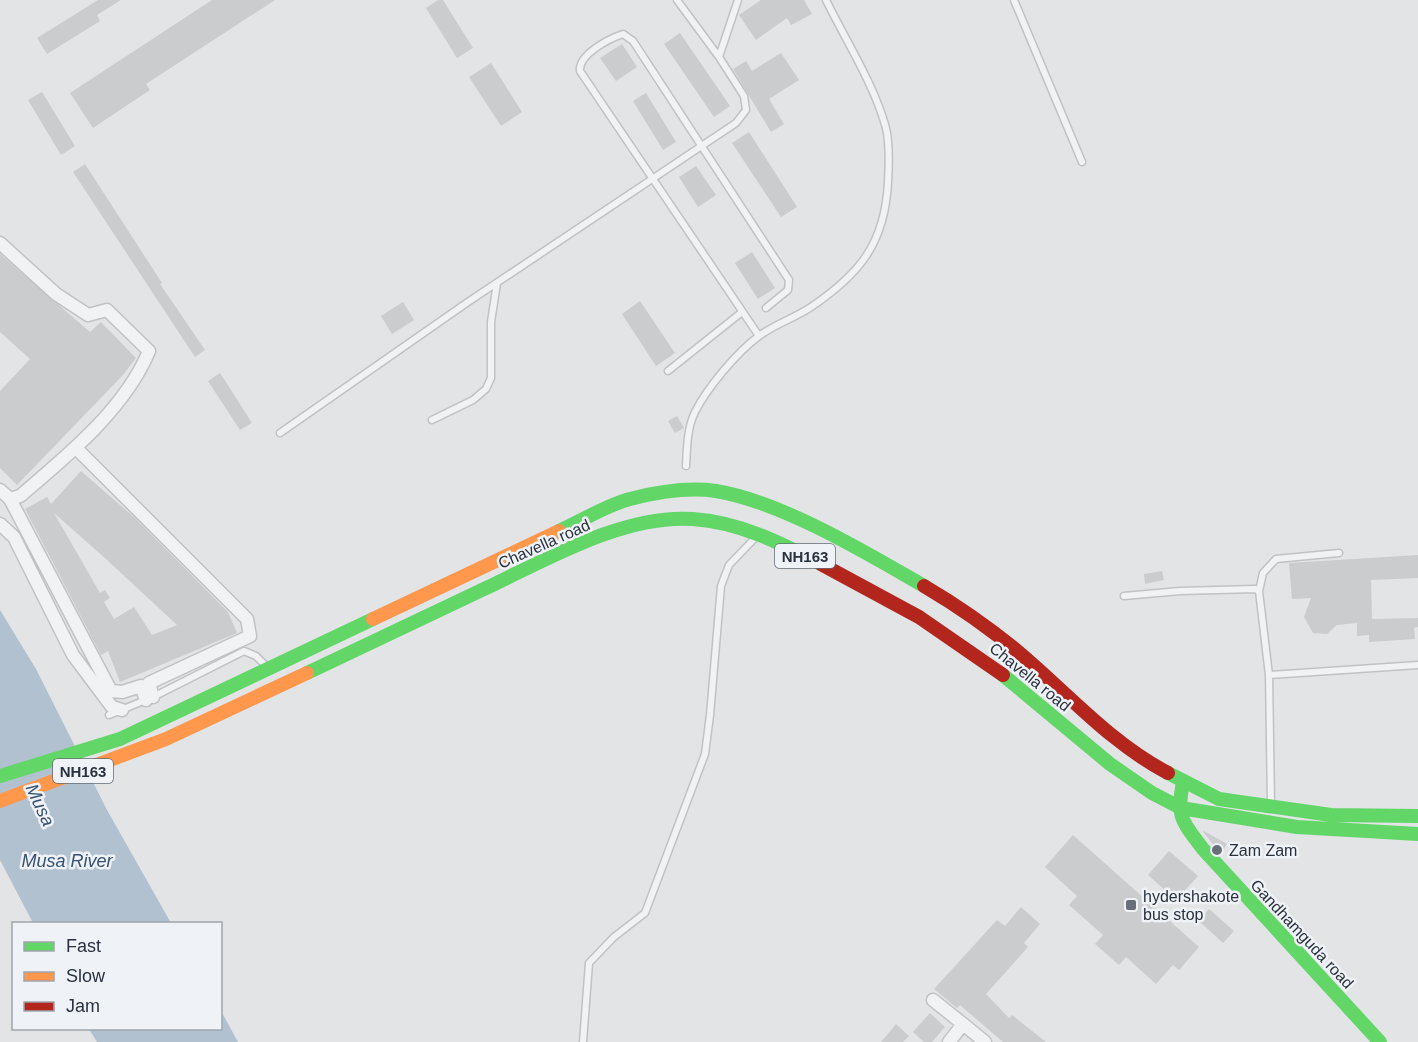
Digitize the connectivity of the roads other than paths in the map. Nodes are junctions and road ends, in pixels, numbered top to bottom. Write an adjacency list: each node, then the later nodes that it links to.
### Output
1 (677, 0): 5 (lane)
2 (738, 0): 5 (lane)
3 (826, 0): 13 (lane)
4 (1014, 0): 7 (lane)
5 (719, 57): 6 (lane)
6 (700, 148): 8 (lane); 8 (lane); 11 (lane)
7 (1082, 162)
8 (652, 181): 10 (lane); 12 (lane)
9 (0, 243): 17 (street)
10 (497, 283): 15 (lane); 16 (lane)
11 (766, 308)
12 (742, 312): 13 (lane); 14 (lane)
13 (759, 336): 18 (lane)
14 (668, 371)
15 (432, 420)
16 (280, 433)
17 (76, 448): 20 (street); 29 (street)
18 (686, 466)
19 (0, 490): 20 (street)
20 (10, 499): 30 (street)
21 (0, 524): 32 (street)
22 (759, 533): 36 (main road, Chavella road / NH163); 37 (main road, Chavella road / NH163); 43 (lane)
23 (1339, 554): 24 (lane)
24 (1259, 591): 25 (lane); 28 (lane)
25 (1124, 596)
26 (1418, 665): 28 (lane)
27 (268, 668): 31 (lane); 34 (main road, Chavella road / NH163); 35 (main road, Chavella road / NH163)
28 (1269, 675): 38 (lane)
29 (145, 684): 30 (street); 31 (street)
30 (122, 692): 32 (street)
31 (149, 699): 32 (lane)
32 (126, 708): 33 (lane)
33 (109, 715)
34 (0, 776)
35 (1183, 782): 37 (main road); 38 (main road, Chavella road / NH163)
36 (0, 801)
37 (1178, 808): 40 (main road, Chavella road / NH163); 46 (main road, Gandhamguda road)
38 (1272, 808): 39 (main road, Chavella road / NH163)
39 (1418, 816)
40 (1418, 834)
41 (933, 1000): 42 (street)
42 (963, 1024): 44 (street); 45 (street)
43 (583, 1042)
44 (949, 1042)
45 (985, 1042)
46 (1380, 1042)

